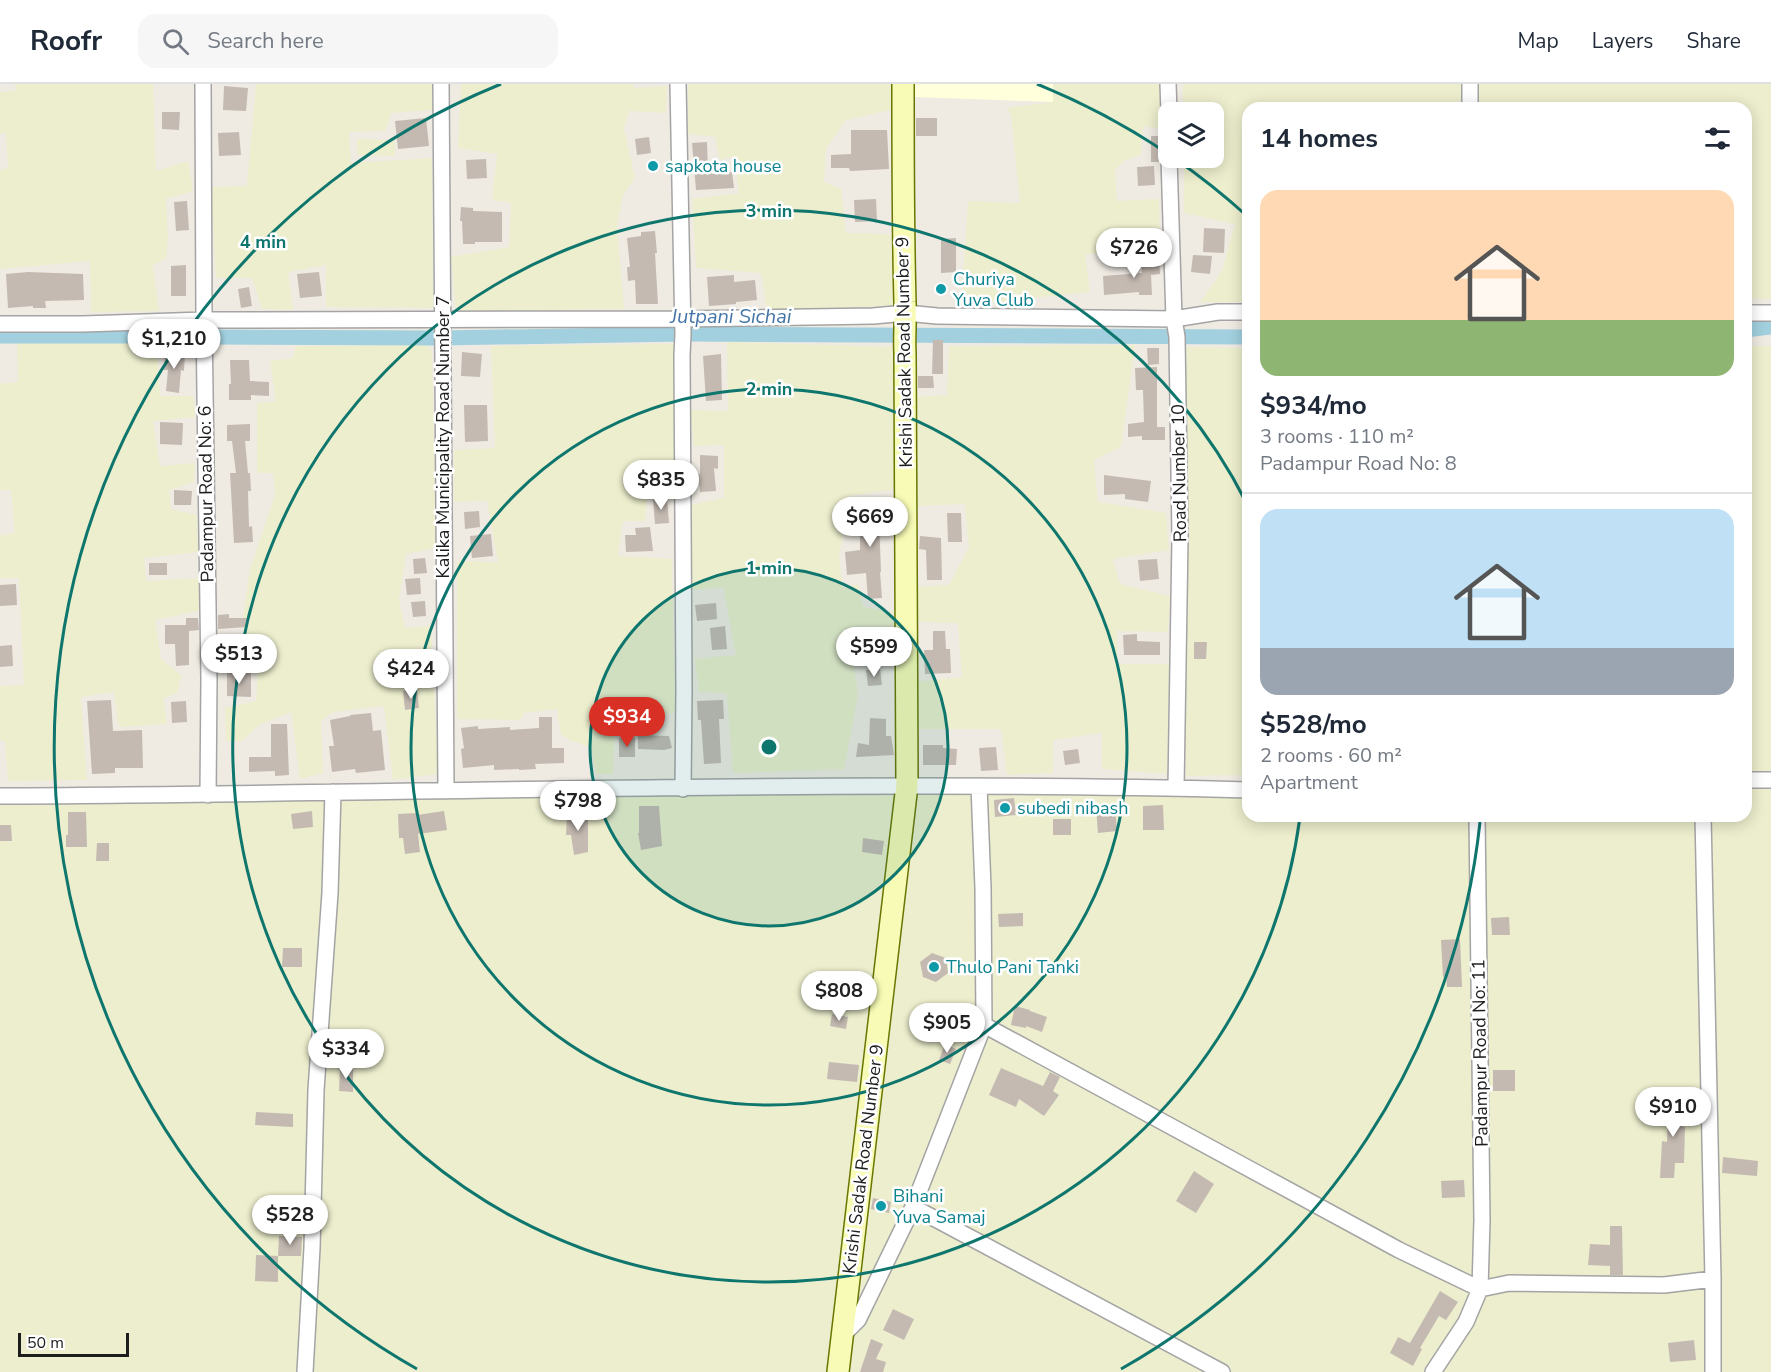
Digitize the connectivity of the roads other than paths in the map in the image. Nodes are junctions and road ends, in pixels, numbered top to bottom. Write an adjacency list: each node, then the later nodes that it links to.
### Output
1 (203, 84): 16 (street, Padampur Road No: 6)
2 (441, 84): 17 (street, Kalika Municipality Road Number 7)
3 (678, 84): 14 (street)
4 (903, 84): 12 (street, Krishi Sadak Road Number 9)
5 (1168, 84): 7 (street)
6 (1470, 84): 8 (street)
7 (1168, 102)
8 (1470, 102)
9 (1169, 168): 15 (street, Road Number 10)
10 (1242, 312): 15 (street)
11 (1771, 312): 13 (street)
12 (906, 313): 14 (street); 15 (street); 21 (street, Krishi Sadak Road Number 9)
13 (1752, 313)
14 (682, 319): 17 (street); 24 (street)
15 (1174, 319): 23 (street, Road Number 10)
16 (204, 320): 17 (street); 18 (street); 28 (street, Padampur Road No: 6)
17 (442, 321): 26 (street, Kalika Municipality Road Number 7)
18 (0, 324)
19 (1752, 780): 20 (street)
20 (1771, 780)
21 (907, 785): 22 (street); 24 (street); 36 (street, Krishi Sadak Road Number 9)
22 (980, 786): 23 (street); 32 (street)
23 (1176, 788): 25 (street)
24 (683, 789): 26 (street)
25 (1242, 790)
26 (446, 791): 27 (street)
27 (333, 792): 28 (street); 37 (street)
28 (208, 795): 29 (street)
29 (0, 796)
30 (1477, 822): 35 (street, Padampur Road No: 11)
31 (1703, 822): 34 (street)
32 (984, 1025): 33 (street); 35 (street)
33 (913, 1207): 36 (street); 39 (street)
34 (1713, 1279): 35 (street); 41 (street)
35 (1480, 1289): 40 (street)
36 (843, 1335): 38 (street, Krishi Sadak Road Number 9)
37 (305, 1372)
38 (838, 1372)
39 (1222, 1372)
40 (1433, 1372)
41 (1713, 1372)

